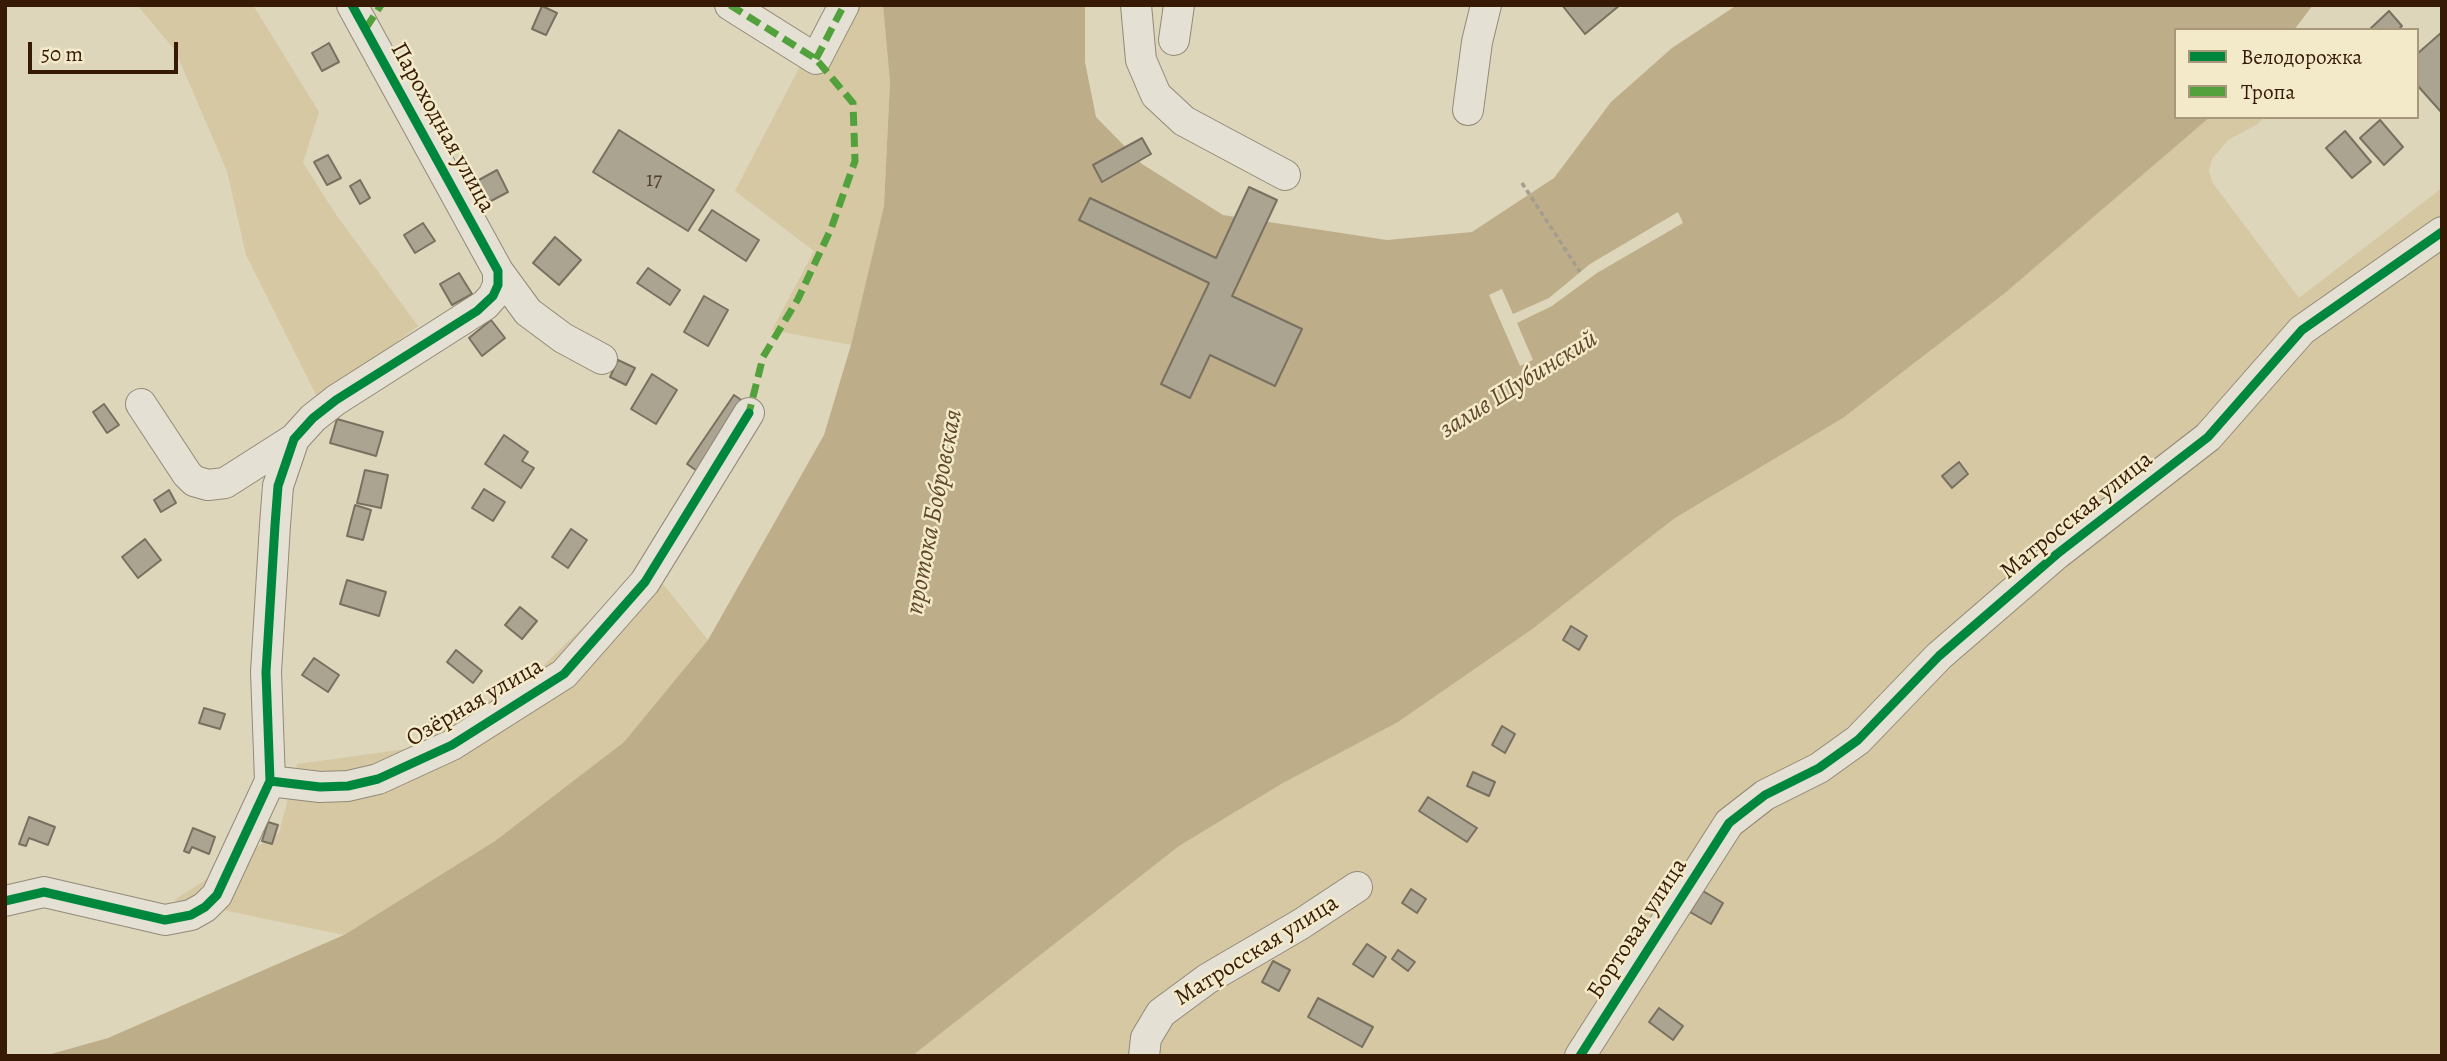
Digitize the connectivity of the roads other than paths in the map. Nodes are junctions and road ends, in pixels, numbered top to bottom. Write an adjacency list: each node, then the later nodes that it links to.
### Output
1 (730, 5): 2 (street)
2 (844, 5)
3 (1136, 5): 9 (street)
4 (1179, 5): 7 (street)
5 (1486, 5): 8 (street)
6 (366, 13): 11 (street, Пароходная улица)
7 (1174, 40)
8 (1468, 110)
9 (1285, 175)
10 (2442, 232): 17 (street, Матросская улица)
11 (498, 271): 12 (street, Пароходная улица); 15 (street)
12 (602, 359)
13 (141, 404): 15 (street)
14 (749, 413): 16 (street, Озёрная улица)
15 (294, 439): 16 (street)
16 (270, 781): 19 (street)
17 (1729, 823): 21 (street, Бортовая улица)
18 (1357, 887): 20 (street, Матросская улица)
19 (5, 901)
20 (1144, 1056)
21 (1580, 1056)

